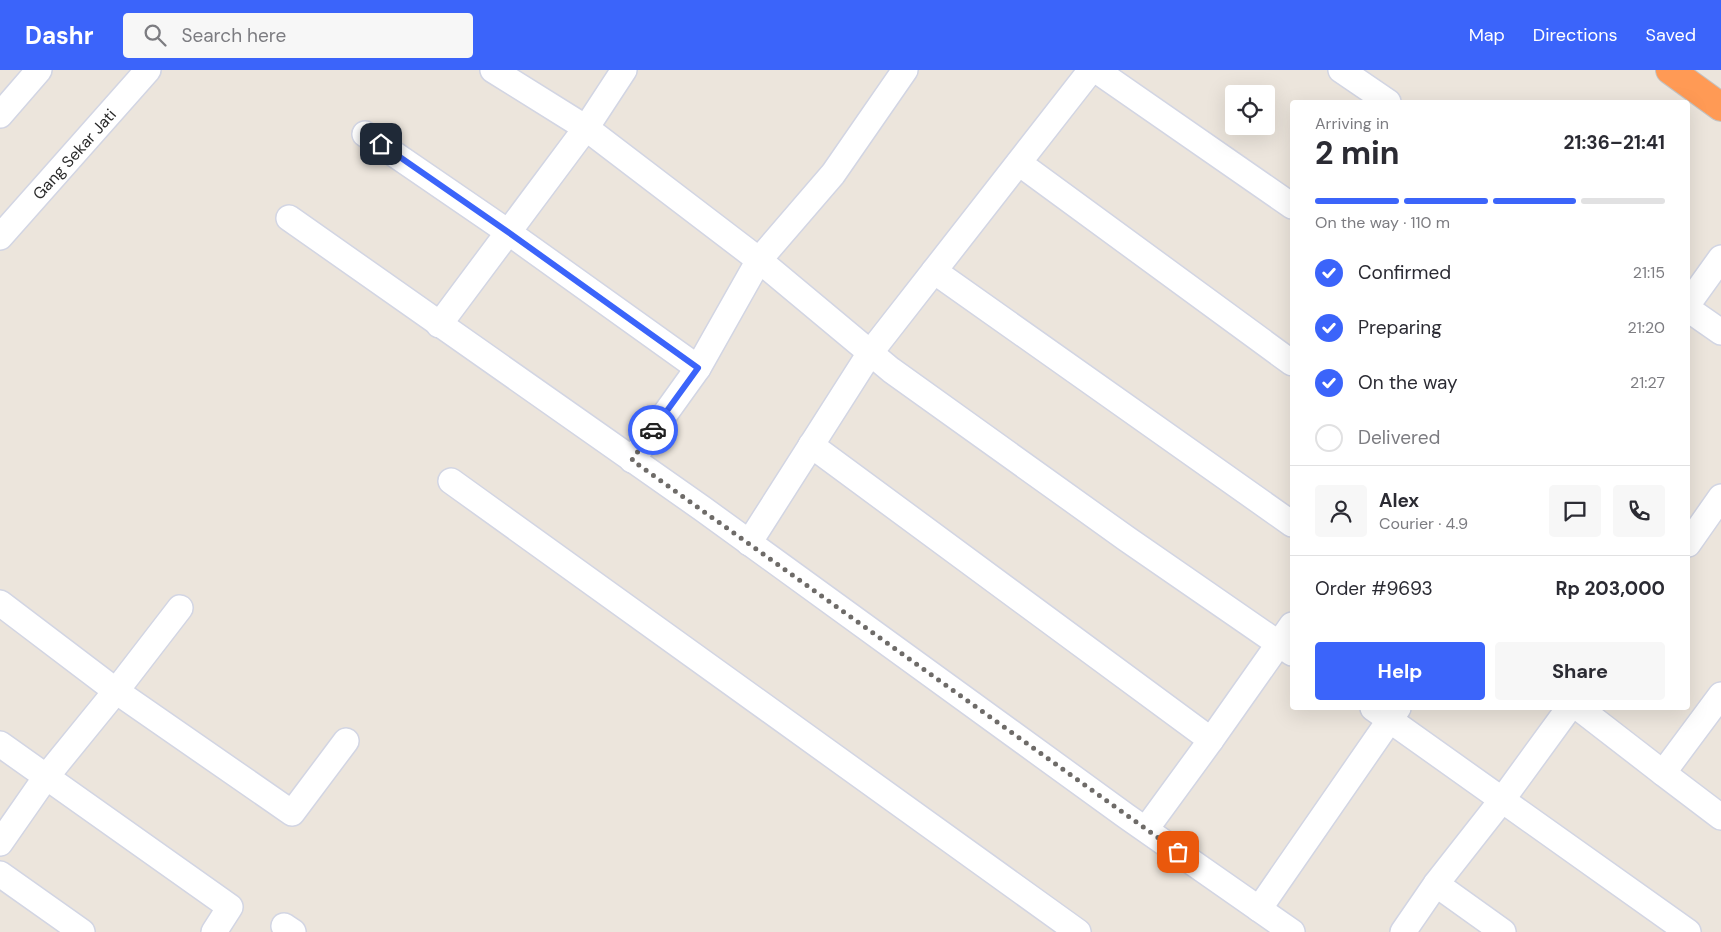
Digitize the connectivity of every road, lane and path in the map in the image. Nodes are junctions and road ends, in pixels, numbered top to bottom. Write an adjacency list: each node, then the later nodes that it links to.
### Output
1 (39, 70): 12 (street)
2 (148, 70): 18 (street, Gang Sekar Jati)
3 (493, 70): 13 (street)
4 (624, 70): 13 (street)
5 (905, 70): 21 (street)
6 (1091, 70): 15 (street)
7 (1096, 70): 16 (street)
8 (1341, 70): 10 (street)
9 (1670, 70): 11 (highway)
10 (1385, 100)
11 (1721, 107)
12 (0, 115)
13 (586, 128): 19 (street); 21 (street)
14 (365, 134): 19 (street)
15 (1019, 163): 22 (street); 28 (street)
16 (1290, 205)
17 (289, 218): 25 (street)
18 (2, 231)
19 (508, 232): 25 (street); 29 (street)
20 (1721, 258): 23 (street)
21 (759, 260): 27 (street); 29 (street)
22 (934, 270): 27 (street); 34 (street)
23 (1690, 301)
24 (1690, 310): 26 (street)
25 (439, 325): 31 (street)
26 (1721, 332)
27 (870, 353): 30 (street); 39 (street)
28 (1290, 362)
29 (698, 368): 31 (street)
30 (811, 445): 36 (street); 45 (street)
31 (632, 460): 36 (street)
32 (451, 481): 59 (street)
33 (1721, 497): 35 (street)
34 (1290, 523)
35 (1690, 541)
36 (749, 543): 52 (street)
37 (0, 603): 40 (street)
38 (180, 608): 40 (street)
39 (1288, 640): 45 (street)
40 (116, 690): 46 (street); 49 (street)
41 (1721, 695): 48 (street)
42 (1568, 710): 50 (street)
43 (1582, 710): 48 (street)
44 (1387, 712): 50 (street); 56 (street)
45 (1211, 740): 52 (street)
46 (346, 741)
47 (0, 744): 49 (street)
48 (1664, 774): 51 (street)
49 (46, 777): 53 (street); 58 (street)
50 (1502, 800): 55 (street); 63 (street)
51 (1721, 816)
52 (1146, 829): 56 (street)
53 (0, 843)
54 (0, 874): 57 (street)
55 (1436, 884): 61 (street); 62 (street)
56 (1259, 909): 60 (street)
57 (82, 932)
58 (214, 932)
59 (1078, 932)
60 (1292, 932)
61 (1403, 932)
62 (1503, 932)
63 (1688, 932)

